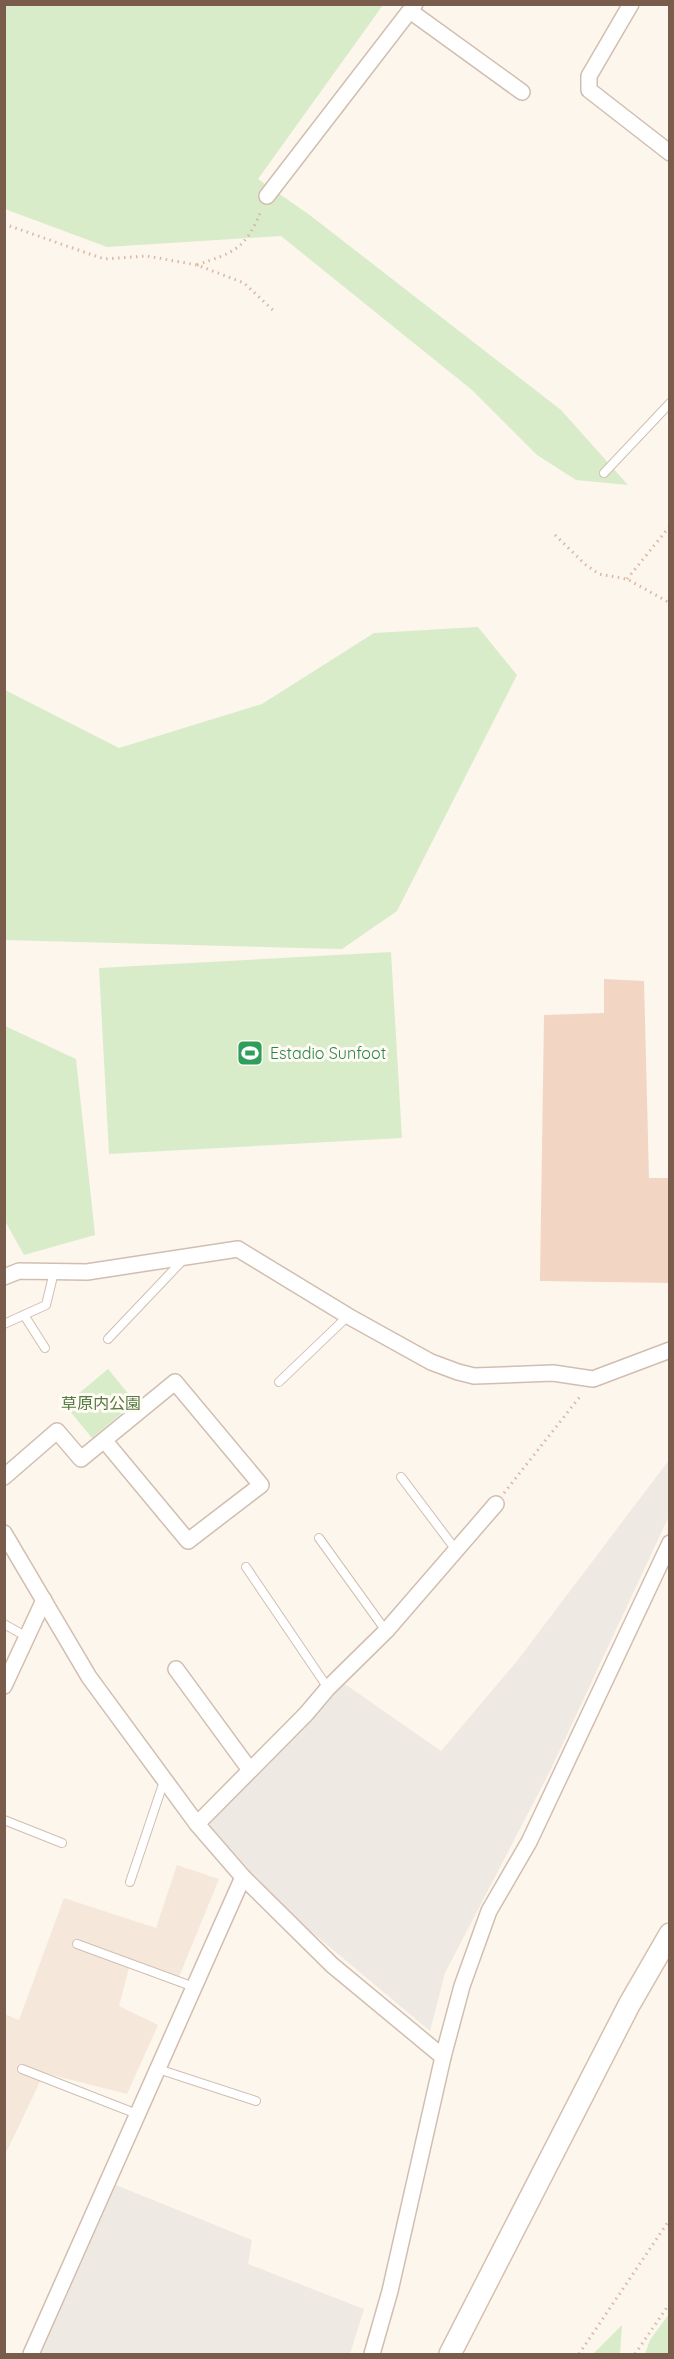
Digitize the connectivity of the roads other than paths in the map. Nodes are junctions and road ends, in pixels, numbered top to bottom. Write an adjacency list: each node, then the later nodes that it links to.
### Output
1 (631, 4): 4 (street)
2 (413, 8): 3 (street); 5 (street)
3 (522, 92)
4 (669, 153)
5 (267, 195)
6 (669, 403): 7 (lane)
7 (604, 473)
8 (186, 1257): 9 (street); 12 (street); 14 (lane)
9 (54, 1272): 10 (street); 11 (lane)
10 (4, 1277)
11 (24, 1315): 13 (lane); 15 (lane)
12 (348, 1316): 16 (street); 17 (lane)
13 (4, 1324)
14 (108, 1339)
15 (45, 1348)
16 (669, 1350)
17 (279, 1382)
18 (104, 1440): 18 (street); 19 (street)
19 (4, 1477)
20 (401, 1477): 25 (lane)
21 (496, 1504): 25 (street)
22 (4, 1533): 27 (street)
23 (319, 1538): 29 (lane)
24 (669, 1543): 44 (street)
25 (456, 1550): 29 (street)
26 (246, 1567): 33 (lane)
27 (44, 1600): 30 (street); 35 (street)
28 (4, 1624): 30 (lane)
29 (386, 1631): 33 (street)
30 (27, 1637): 32 (street)
31 (176, 1669): 34 (street)
32 (4, 1686)
33 (328, 1688): 34 (street)
34 (250, 1770): 37 (street)
35 (165, 1780): 37 (street); 40 (lane)
36 (4, 1820): 38 (lane)
37 (197, 1824): 39 (street)
38 (62, 1843)
39 (243, 1877): 43 (street); 44 (street)
40 (130, 1882)
41 (669, 1934): 51 (street)
42 (77, 1944): 43 (lane)
43 (194, 1987): 46 (street)
44 (443, 2057): 50 (street)
45 (22, 2069): 48 (lane)
46 (158, 2069): 47 (lane); 48 (street)
47 (256, 2101)
48 (137, 2114): 49 (street)
49 (31, 2355)
50 (372, 2355)
51 (450, 2355)

